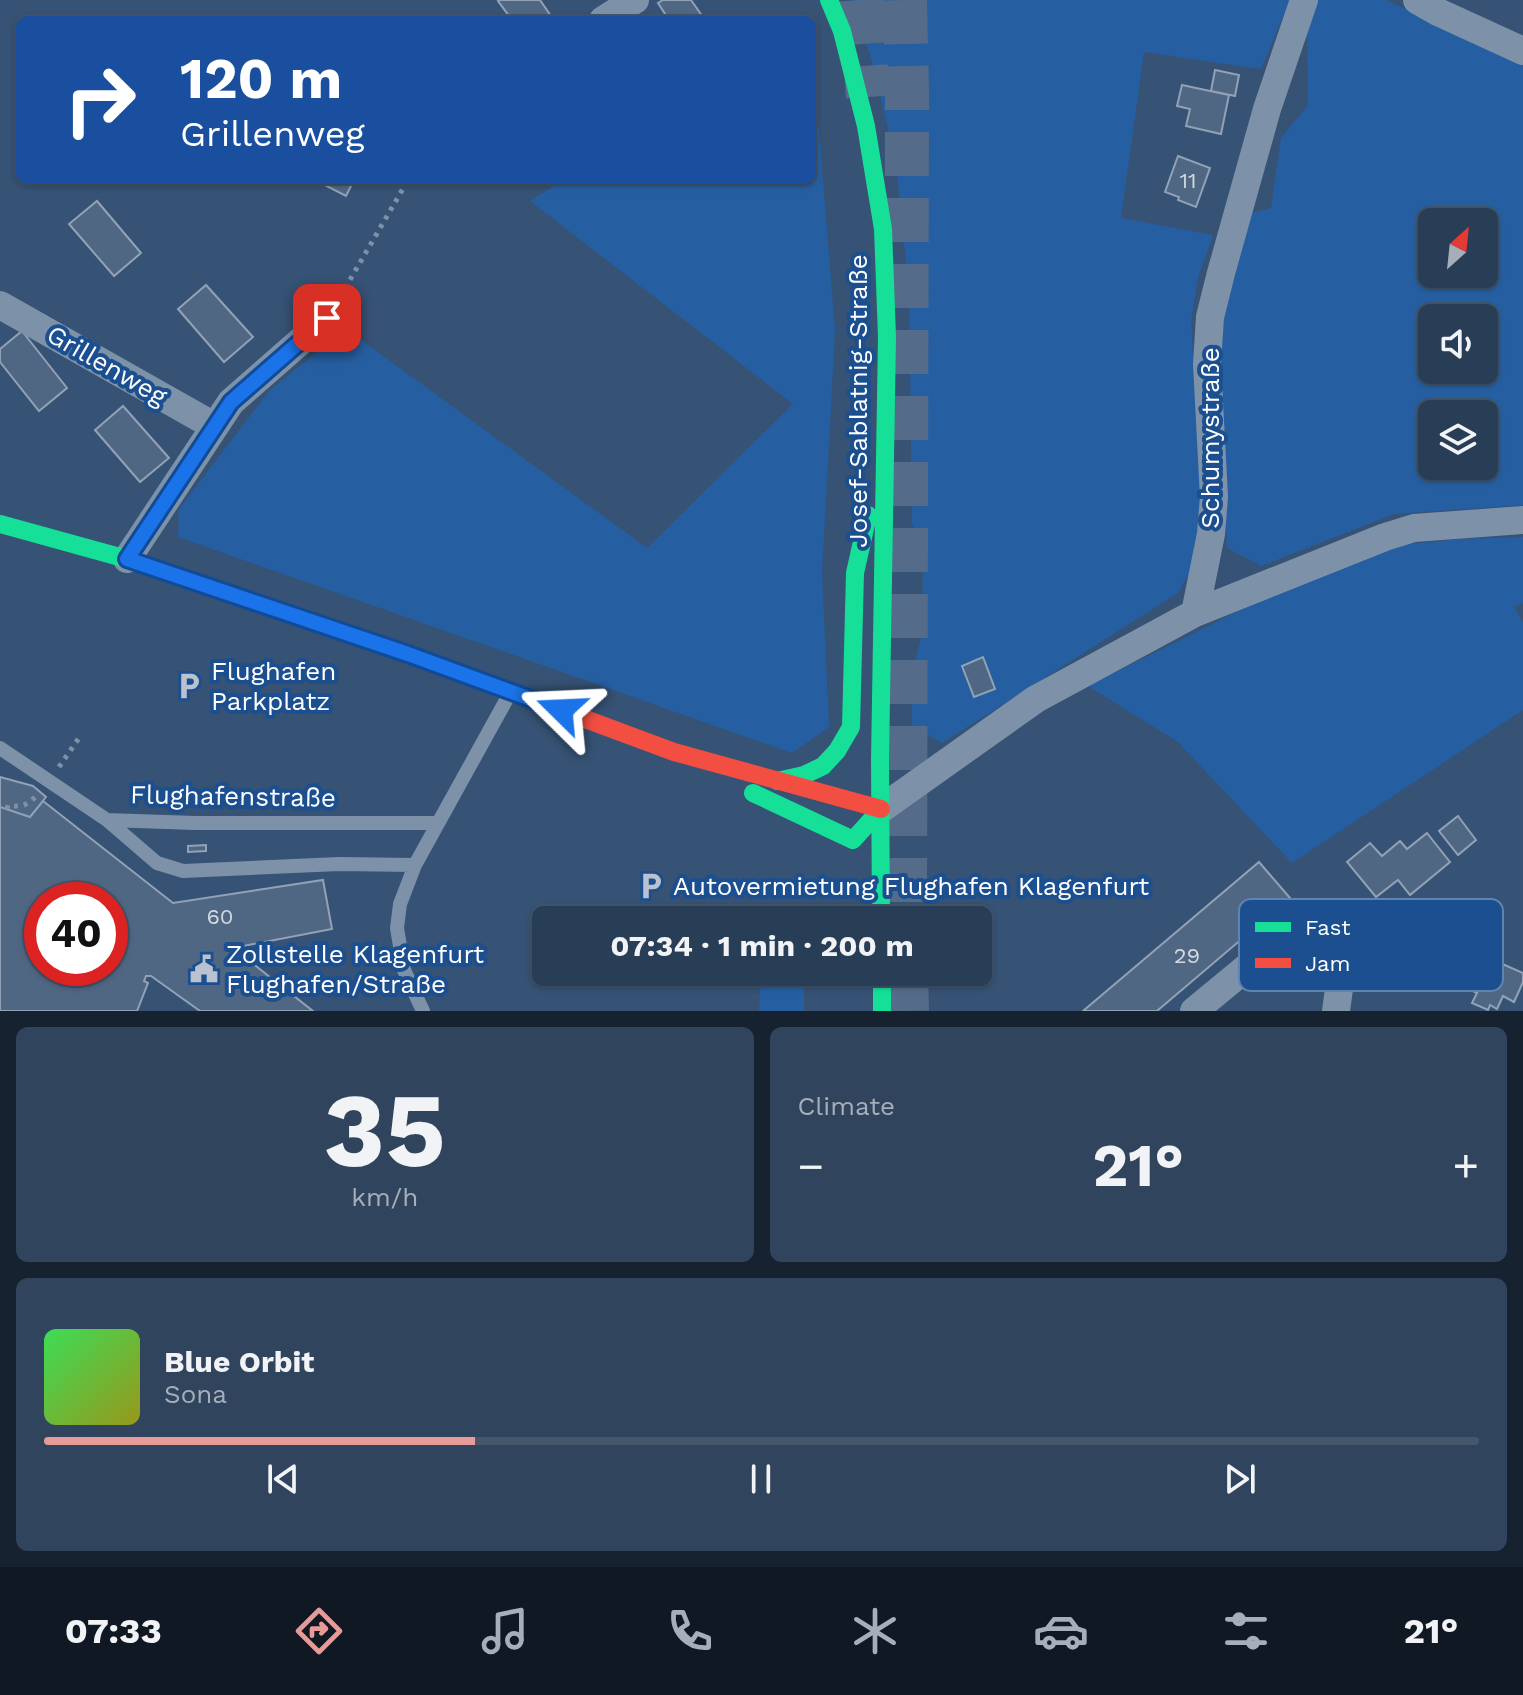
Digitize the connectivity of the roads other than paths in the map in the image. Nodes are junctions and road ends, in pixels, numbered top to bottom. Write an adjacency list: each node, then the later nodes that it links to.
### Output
1 (635, 0): 5 (street)
2 (829, 0): 10 (street, Josef-Sablatnig-Straße)
3 (1304, 0): 14 (street, Schumystraße)
4 (1436, 4): 6 (street)
5 (609, 16)
6 (1523, 51)
7 (0, 305): 9 (street, Grillenweg)
8 (327, 318): 9 (street)
9 (214, 426): 13 (street)
10 (885, 462): 18 (street); 19 (street, Josef-Sablatnig-Straße)
11 (1523, 520): 14 (street)
12 (0, 524): 13 (street)
13 (127, 559): 15 (street)
14 (1195, 613): 19 (street)
15 (511, 692): 17 (street); 21 (lane)
16 (0, 748): 20 (lane, Flughafenstraße)
17 (674, 752): 18 (street); 19 (street)
18 (777, 781): 19 (street)
19 (881, 809): 23 (street, Josef-Sablatnig-Straße)
20 (107, 820): 21 (lane, Flughafenstraße); 22 (lane)
21 (438, 823): 22 (lane)
22 (415, 865): 27 (lane)
23 (881, 906)
24 (1239, 974): 29 (street)
25 (882, 986): 28 (street)
26 (1339, 991): 30 (street)
27 (423, 1011)
28 (882, 1011)
29 (1194, 1011)
30 (1336, 1011)

